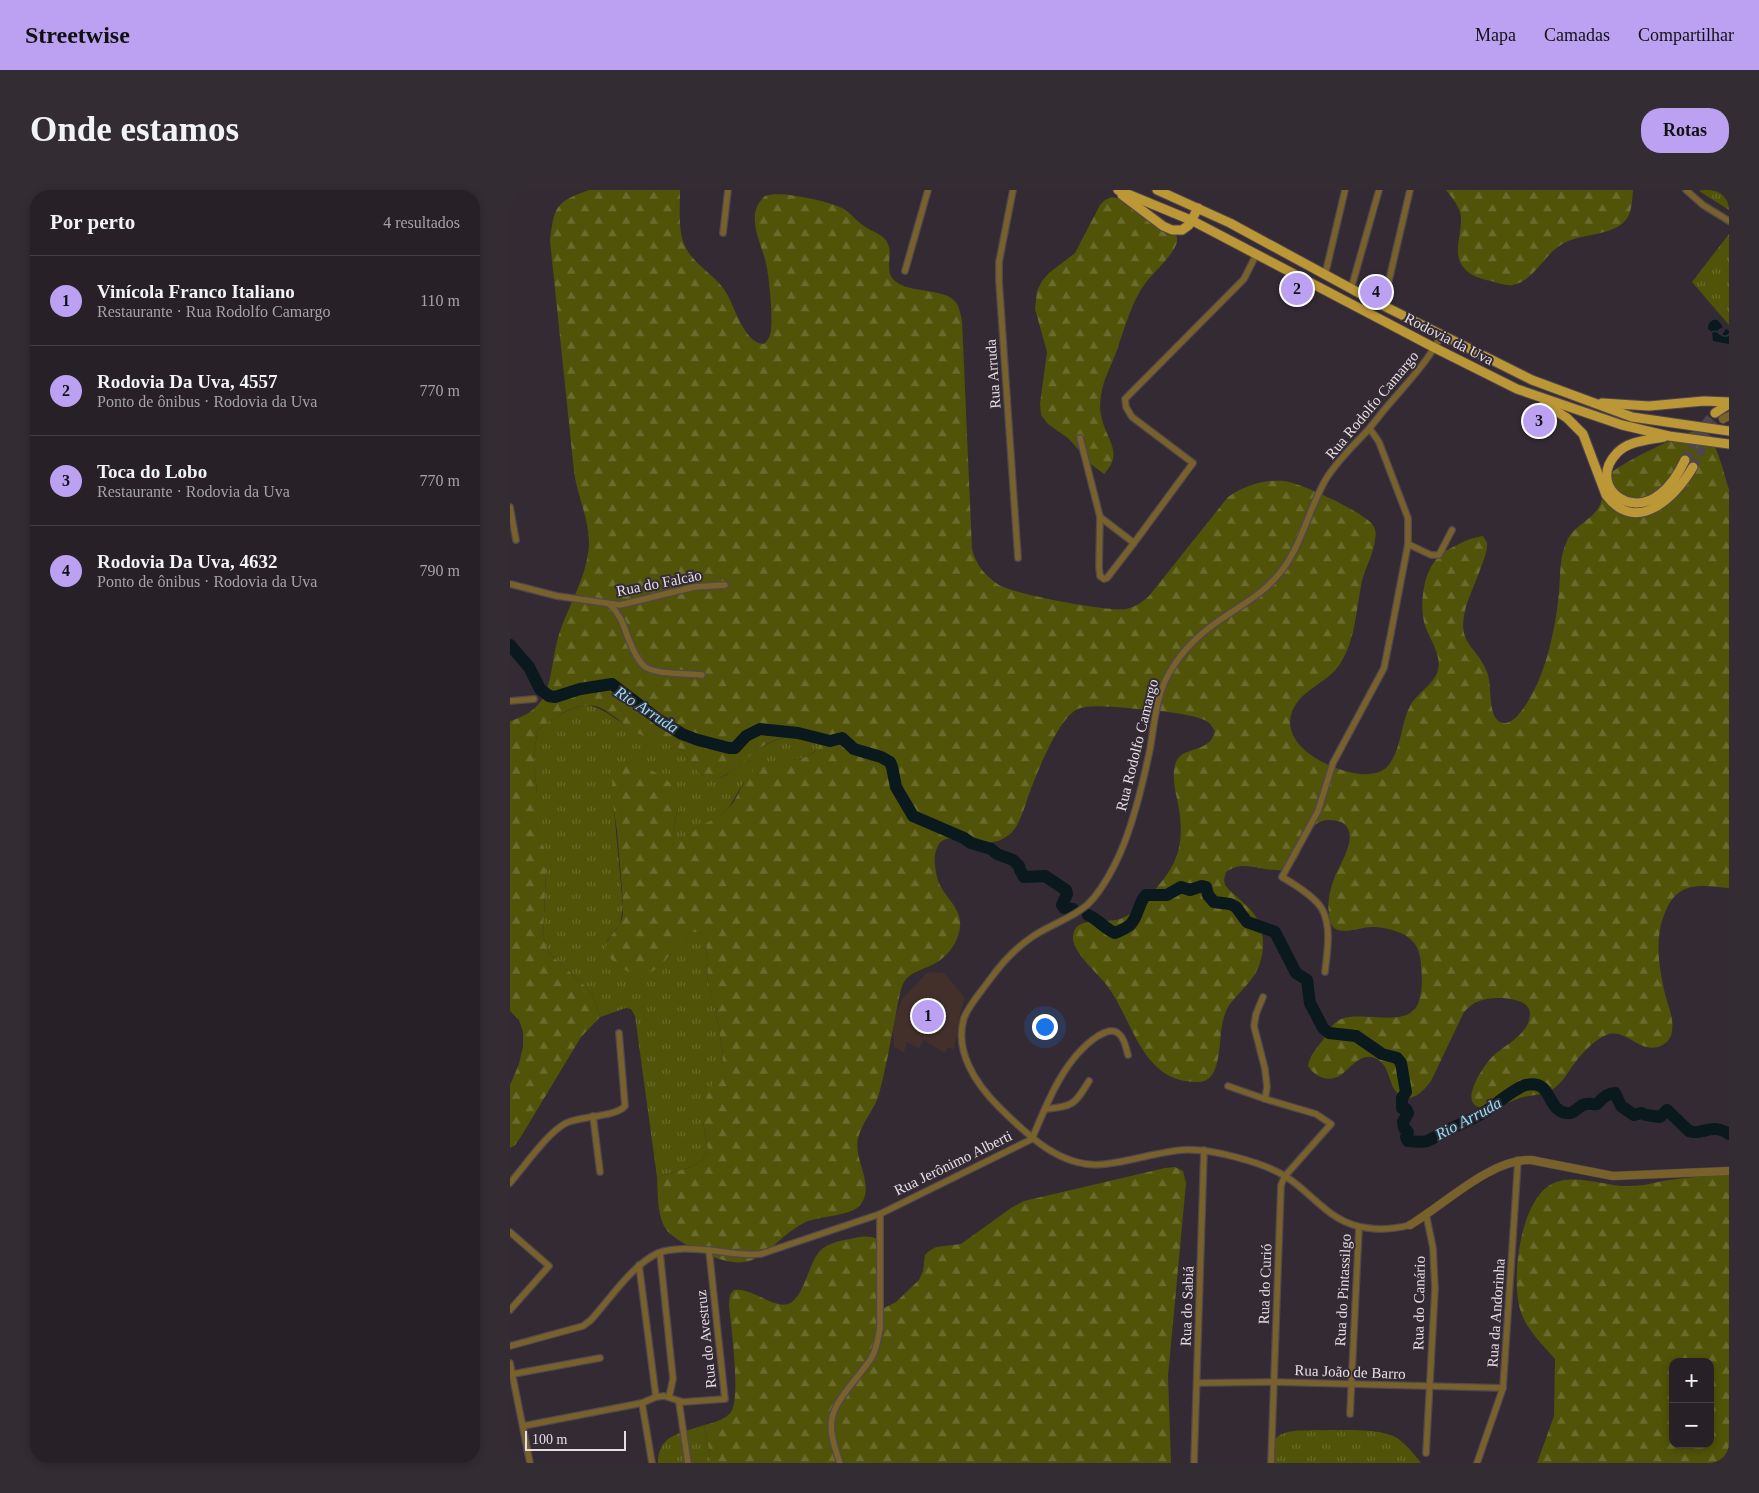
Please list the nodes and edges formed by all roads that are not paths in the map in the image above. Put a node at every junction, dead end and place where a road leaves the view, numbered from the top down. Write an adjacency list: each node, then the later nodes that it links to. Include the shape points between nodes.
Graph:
1 (728, 190): 13 (street)
2 (928, 190): 15 (street)
3 (1013, 190): 38 (street, Rua Arruda, via 999,281)
4 (1116, 190): 12 (main road, Rodovia da Uva); 12 (main road, via 1172,230 1182,230)
5 (1156, 190): 10 (main road, Rodovia da Uva)
6 (1345, 190): 16 (street)
7 (1380, 190): 17 (street)
8 (1410, 190): 18 (street)
9 (1686, 190): 11 (street)
10 (1198, 208): 12 (main road); 16 (main road, Rodovia da Uva)
11 (1729, 221)
12 (1193, 222): 14 (main road, Rodovia da Uva)
13 (723, 234)
14 (1256, 255): 20 (main road, Rodovia da Uva); 36 (street, via 1244,279 1125,399 1132,417 1193,463)
15 (905, 271)
16 (1325, 275): 17 (main road, Rodovia da Uva)
17 (1351, 289): 18 (main road, Rodovia da Uva)
18 (1383, 306): 19 (main road, Rodovia da Uva)
19 (1441, 336): 20 (street, Rua Rodolfo Camargo); 22 (main road, Rodovia da Uva, via 1532,380)
20 (1434, 348): 21 (main road, Rodovia da Uva); 25 (street, Rua Rodolfo Camargo)
21 (1532, 395): 27 (main road, Rodovia da Uva, via 1622,425); 31 (main road, via 1567,418 1583,434 1606,496 1623,510 1650,510 1662,504 1679,488)
22 (1594, 403): 23 (main road, via 1649,406 1704,401); 26 (main road, Rodovia da Uva, via 1632,417)
23 (1729, 403): 24 (main road)
24 (1715, 413)
25 (1370, 428): 37 (street, via 1379,442 1408,518); 54 (street, Rua Rodolfo Camargo, via 1325,481 1296,548 1280,573 1260,594 1216,622 1188,646 1170,670 1157,705 1149,753 1125,840 1115,864 1096,894 1074,915 1018,947 997,969 969,1008 961,1033 968,1064 978,1084)
26 (1729, 431)
27 (1669, 436): 29 (main road, Rodovia da Uva); 30 (main road, via 1637,442 1618,452 1608,468 1607,477 1613,492 1626,502 1649,501 1669,486)
28 (1080, 438): 33 (street)
29 (1729, 444)
30 (1685, 460)
31 (1693, 467)
32 (510, 507): 35 (street)
33 (1100, 517): 36 (street); 36 (street, via 1099,567 1100,576 1104,579)
34 (1452, 530): 37 (street, via 1436,556)
35 (516, 540)
36 (1134, 542)
37 (1408, 544): 45 (street, via 1384,668 1333,763 1318,811 1282,877 1322,909 1327,928)
38 (1018, 558)
39 (510, 584): 41 (street, Rua do Falcão)
40 (725, 585): 41 (street, Rua do Falcão, via 694,586 631,604)
41 (610, 605): 42 (street, via 622,620 636,656 644,666 650,670)
42 (702, 674)
43 (534, 698): 44 (street)
44 (510, 700)
45 (1325, 972)
46 (1263, 997): 51 (street, via 1254,1026 1265,1069)
47 (619, 1033): 53 (street, via 625,1106 616,1113)
48 (1128, 1055): 52 (street, via 1118,1032 1104,1032 1076,1056)
49 (1089, 1081): 52 (street, via 1074,1103)
50 (1228, 1086): 51 (street)
51 (1266, 1099): 59 (street, via 1316,1114 1331,1124)
52 (1045, 1109): 54 (street)
53 (594, 1116): 58 (street); 60 (street, via 566,1123 557,1130)
54 (1032, 1139): 55 (street, Rua Jerônimo Alberti, via 1069,1159 1094,1165 1173,1151); 61 (street, Rua Jerônimo Alberti)
55 (1204, 1150): 59 (street, Rua Jerônimo Alberti, via 1267,1166); 75 (street, Rua do Sabiá)
56 (1518, 1160): 57 (street, Rua Jerônimo Alberti, via 1613,1176); 62 (street, Rua Jerônimo Alberti, via 1481,1176); 78 (street, Rua da Andorinha)
57 (1729, 1171)
58 (600, 1172)
59 (1284, 1176): 64 (street, Rua Jerônimo Alberti, via 1329,1213 1344,1223); 74 (street, Rua do Curió, via 1281,1185)
60 (510, 1183)
61 (880, 1214): 66 (street, Rua Jerônimo Alberti, via 761,1254 746,1256); 89 (street, via 880,1328 872,1358 837,1403 832,1416 832,1442)
62 (1426, 1214): 63 (street, Rua Jerônimo Alberti); 77 (street, Rua do Canário, via 1433,1248 1435,1289)
63 (1410, 1225): 64 (street, Rua Jerônimo Alberti, via 1383,1230)
64 (1359, 1227): 76 (street, Rua do Pintassilgo)
65 (510, 1232): 69 (street, via 549,1266)
66 (709, 1250): 67 (street, Rua Jerônimo Alberti, via 679,1249); 81 (street, Rua do Avestruz, via 725,1399)
67 (660, 1253): 68 (street, Rua Jerônimo Alberti); 80 (street, via 673,1379)
68 (638, 1265): 70 (street, Rua Jerônimo Alberti, via 583,1326); 79 (street)
69 (510, 1310)
70 (510, 1346)
71 (600, 1358): 73 (street)
72 (510, 1363): 73 (street)
73 (513, 1374): 84 (street)
74 (1274, 1382): 75 (street, Rua João de Barro); 76 (street, Rua João de Barro); 91 (street, Rua do Curió)
75 (1197, 1383): 90 (street, Rua do Sabiá)
76 (1351, 1384): 77 (street, Rua João de Barro); 83 (street, Rua do Pintassilgo)
77 (1428, 1386): 78 (street, Rua João de Barro); 85 (street, Rua do Canário)
78 (1503, 1388): 92 (street, Rua da Andorinha)
79 (656, 1397): 80 (street, Rua do Avestruz); 82 (street, Rua do Avestruz)
80 (669, 1397): 81 (street, Rua do Avestruz)
81 (680, 1402): 88 (street)
82 (642, 1403): 84 (street, Rua do Avestruz); 87 (street)
83 (1350, 1414)
84 (523, 1426): 86 (street)
85 (1426, 1453)
86 (530, 1463)
87 (652, 1463)
88 (688, 1463)
89 (840, 1463)
90 (1194, 1463)
91 (1271, 1463)
92 (1478, 1463)

